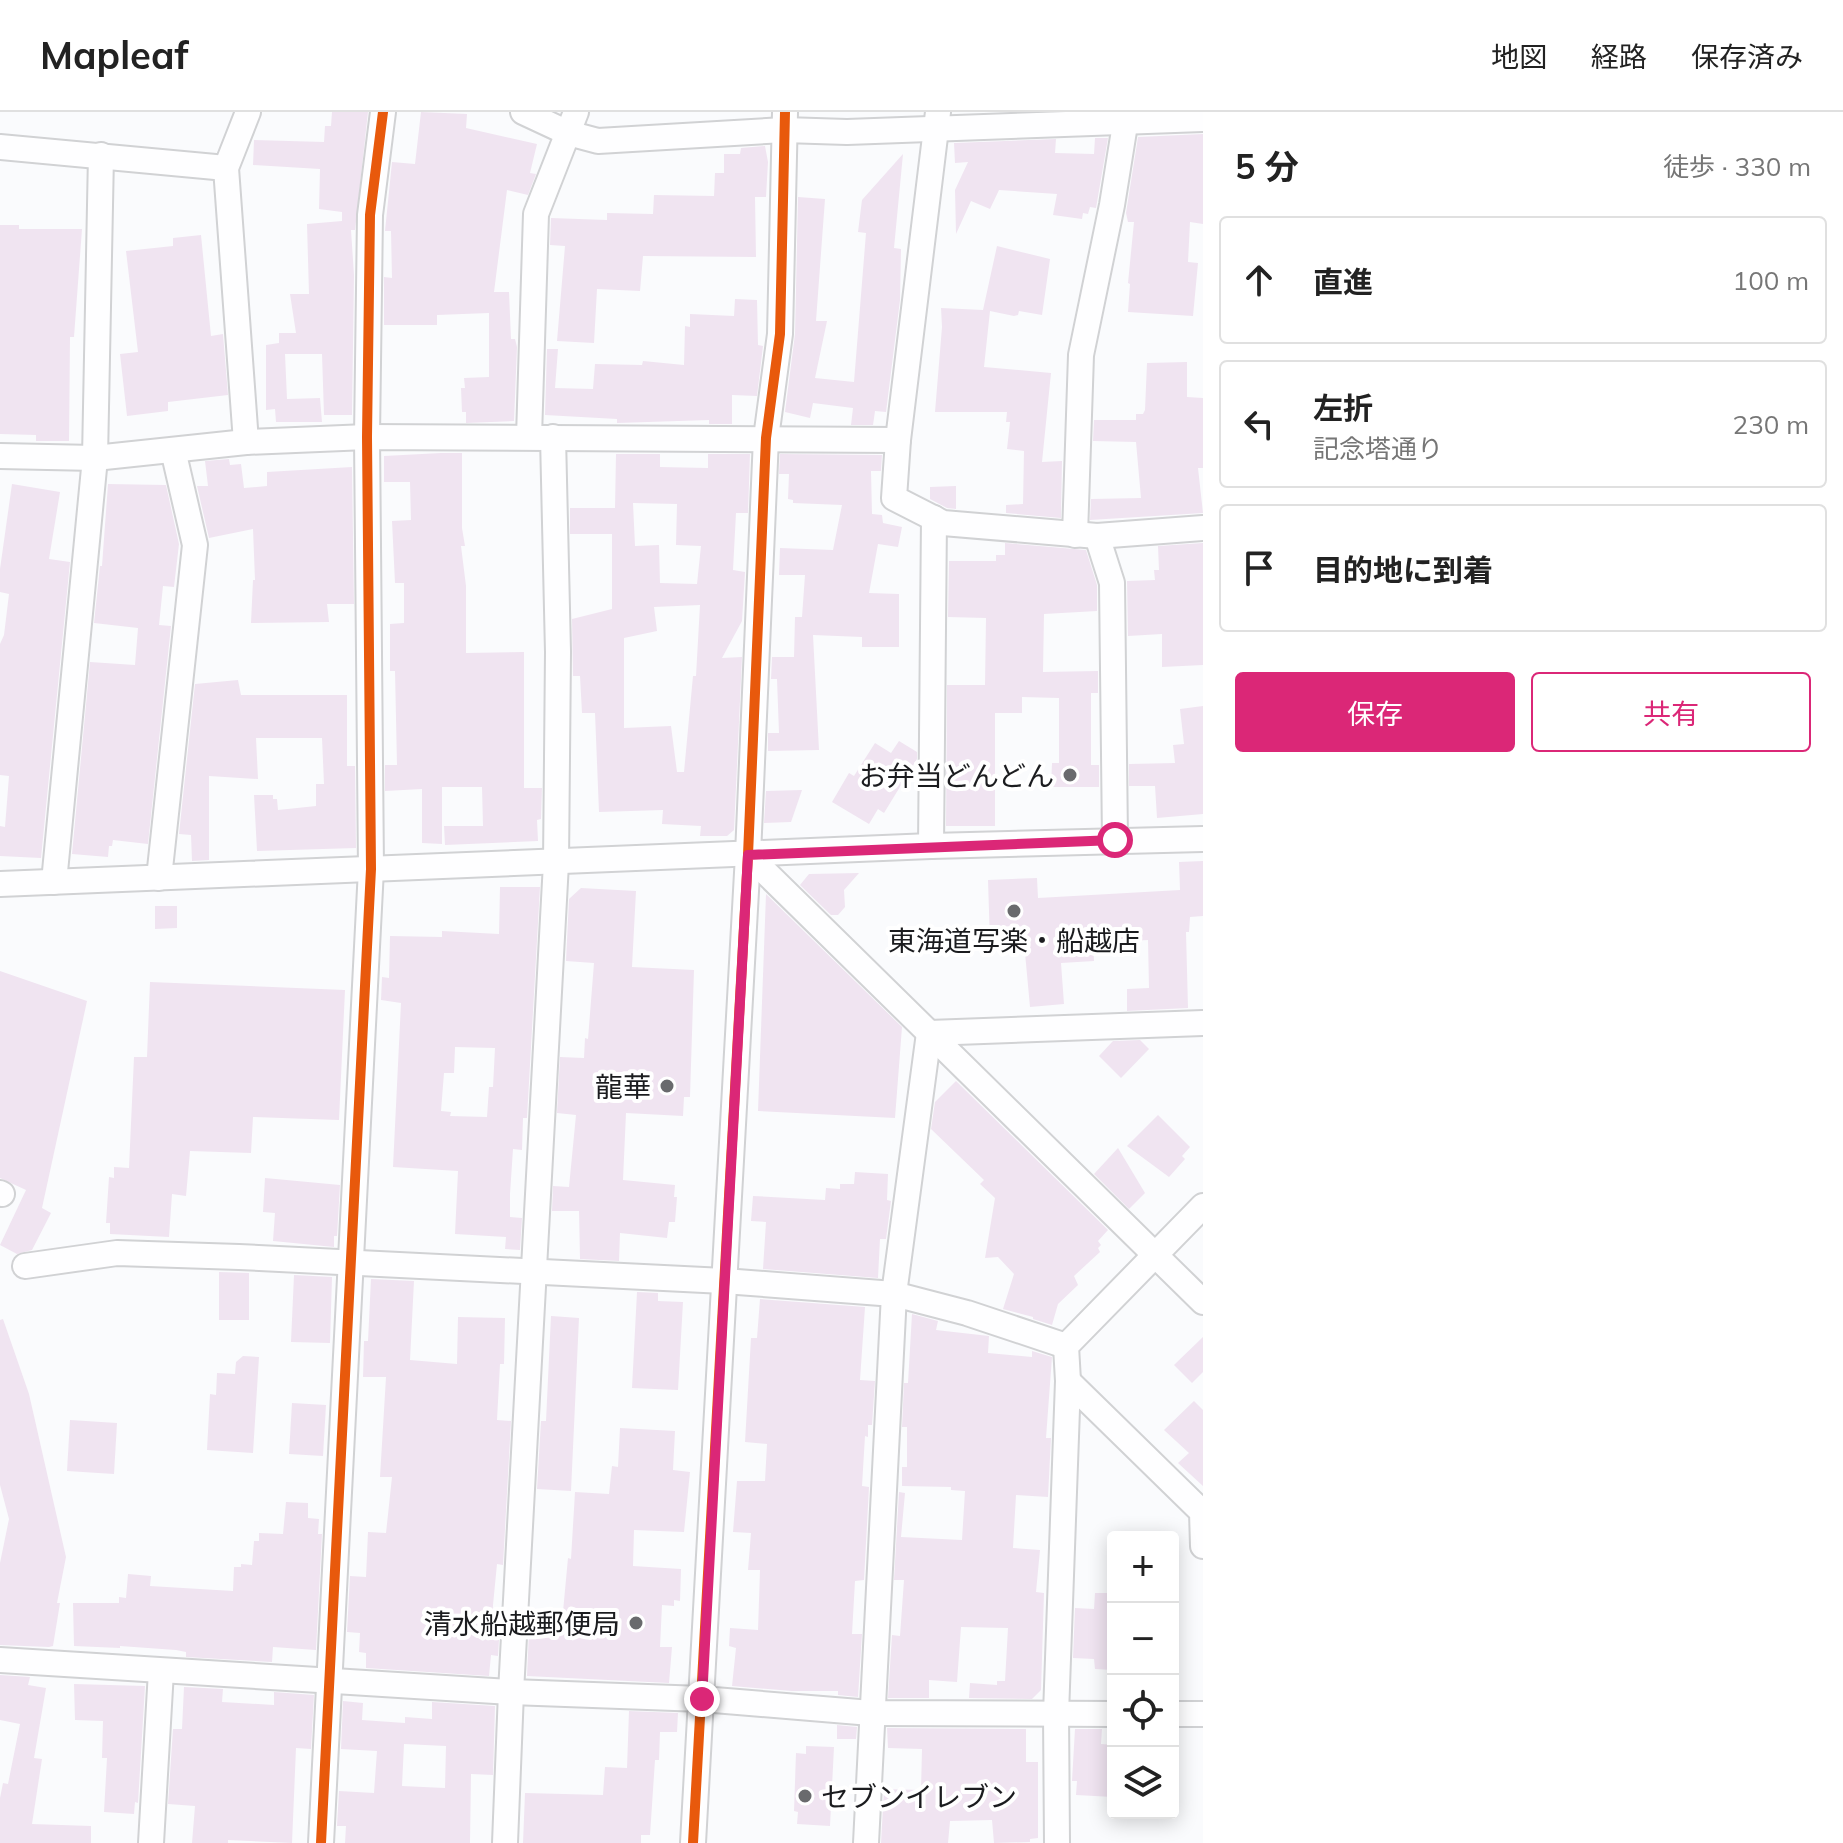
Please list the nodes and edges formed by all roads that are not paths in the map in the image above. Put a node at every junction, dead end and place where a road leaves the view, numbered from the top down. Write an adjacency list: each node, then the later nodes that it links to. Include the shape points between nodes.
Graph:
1 (248, 112): 11 (street)
2 (383, 112): 12 (street, via 370,215)
3 (523, 112): 8 (street)
4 (1126, 117): 5 (street); 6 (street); 23 (street, via 1081,355)
5 (1203, 119)
6 (937, 120): 7 (street, via 847,132); 16 (street)
7 (784, 121): 8 (street, via 598,141); 15 (street, via 780,334)
8 (572, 123): 13 (street, via 536,214)
9 (0, 147): 10 (street)
10 (101, 155): 11 (street); 20 (street)
11 (226, 168): 17 (street)
12 (367, 437): 13 (street); 17 (street); 29 (street)
13 (529, 437): 14 (street)
14 (553, 437): 15 (street); 28 (street)
15 (766, 438): 16 (street); 27 (street)
16 (898, 440): 21 (street, via 894,498)
17 (246, 442): 18 (street)
18 (173, 450): 20 (street); 30 (street, via 195,545)
19 (0, 456): 20 (street)
20 (95, 458): 31 (street)
21 (934, 518): 23 (street); 26 (street)
22 (1203, 528): 23 (street)
23 (1086, 536): 25 (street, via 1112,583)
24 (1203, 839): 25 (street)
25 (1115, 840): 26 (street)
26 (931, 846): 27 (street)
27 (748, 855): 28 (street); 34 (street); 40 (street)
28 (556, 863): 29 (street); 39 (street)
29 (371, 869): 30 (street); 37 (street)
30 (159, 878): 31 (street)
31 (54, 882): 32 (street)
32 (0, 884)
33 (1203, 1023): 34 (street)
34 (929, 1033): 36 (street); 41 (street)
35 (1203, 1206): 36 (street)
36 (1154, 1254): 42 (street); 43 (street)
37 (352, 1261): 38 (street, via 117,1253); 39 (street); 49 (street)
38 (25, 1266)
39 (533, 1272): 40 (street); 50 (street)
40 (724, 1281): 41 (street); 51 (street)
41 (894, 1294): 43 (street); 52 (street)
42 (1203, 1302)
43 (1066, 1346): 44 (street)
44 (1068, 1381): 45 (street); 53 (street)
45 (1203, 1511): 46 (street)
46 (1203, 1546)
47 (0, 1660): 48 (street)
48 (161, 1671): 49 (street); 57 (street)
49 (330, 1681): 50 (street); 58 (street)
50 (511, 1692): 51 (street); 59 (street)
51 (702, 1699): 52 (street); 60 (street)
52 (871, 1713): 53 (street); 61 (street)
53 (1056, 1714): 54 (street); 62 (street)
54 (1107, 1714)
55 (1179, 1714): 56 (street)
56 (1203, 1714)
57 (151, 1843)
58 (321, 1843)
59 (505, 1843)
60 (693, 1843)
61 (866, 1843)
62 (1057, 1843)

